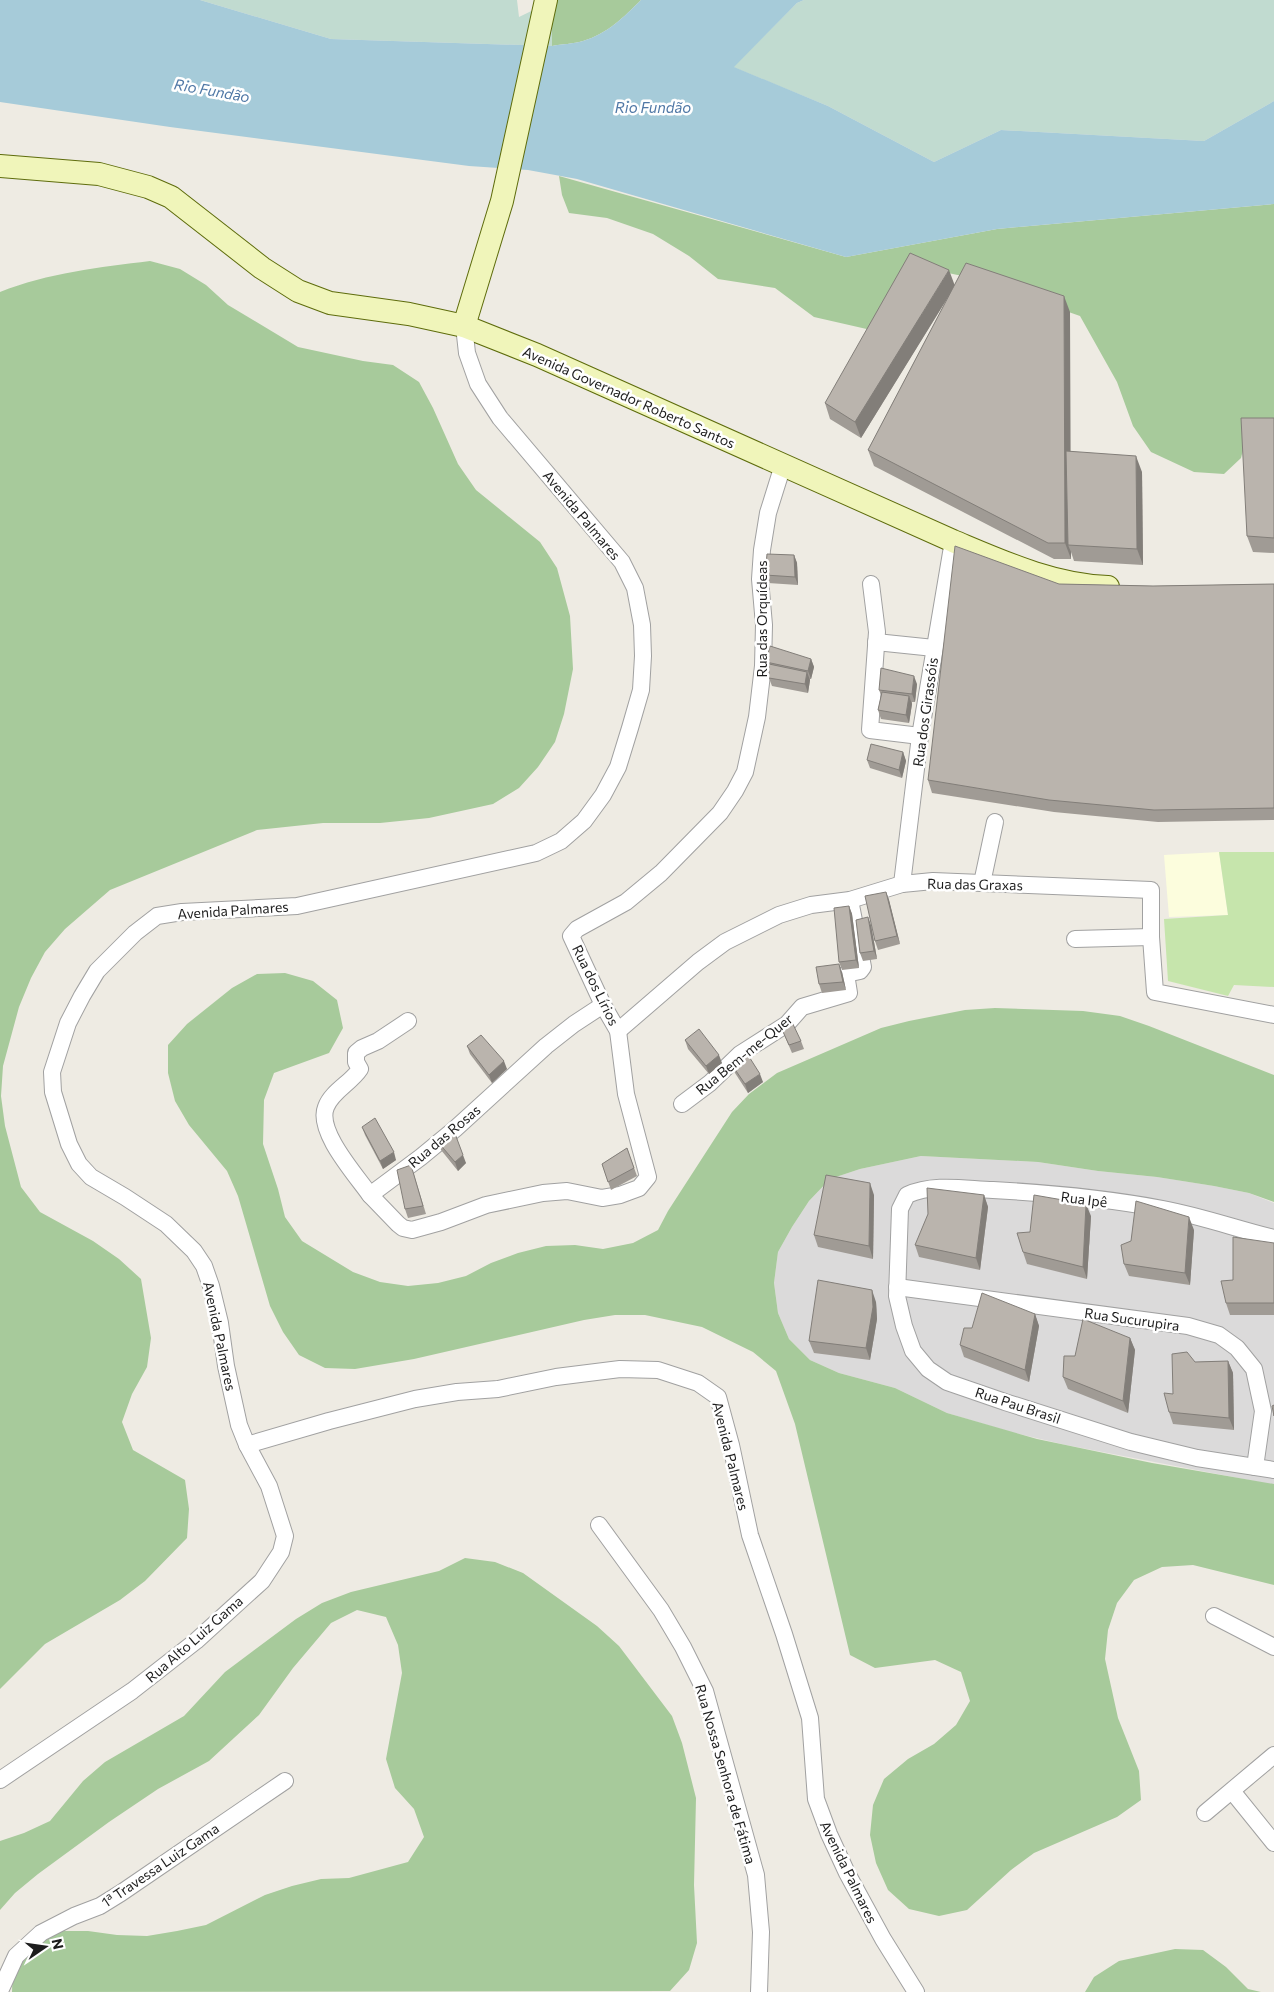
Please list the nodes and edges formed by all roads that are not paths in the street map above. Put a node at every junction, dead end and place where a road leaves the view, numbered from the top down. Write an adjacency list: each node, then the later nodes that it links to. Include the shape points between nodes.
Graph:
1 (546, 0): 3 (main road, via 502,201)
2 (0, 166): 3 (main road, Avenida Governador Roberto Santos, via 99,174 148,187 171,197 262,268 298,291 330,303 409,314)
3 (464, 326): 4 (main road, Avenida Governador Roberto Santos, via 537,355); 27 (street, Avenida Palmares, via 467,353 478,384 500,418 622,562 635,588 642,625 641,690 618,767 603,795 584,821 561,841 536,853 297,906 157,916 97,970 68,1023 52,1072 53,1092 69,1144 79,1164 91,1177 166,1224 204,1266 220,1323 239,1425)
4 (782, 465): 5 (main road, Avenida Governador Roberto Santos); 15 (street, Rua das Orquídeas, via 768,513 762,550 763,666 745,772 720,812 661,873 626,902 577,929)
5 (952, 541): 7 (main road, Avenida Governador Roberto Santos, via 1053,580); 9 (street, Rua dos Girassóis)
6 (871, 584): 8 (street)
7 (1130, 588)
8 (876, 642): 9 (street); 10 (street, via 870,730)
9 (934, 648): 10 (street, Rua dos Girassóis)
10 (920, 736): 13 (street, Rua dos Girassóis)
11 (995, 822): 12 (street)
12 (982, 882): 13 (street, Rua das Graxas); 16 (street, Rua das Graxas, via 1151,890)
13 (902, 884): 14 (street, Rua das Graxas)
14 (850, 900): 21 (street, Rua das Graxas, via 811,905 779,915 725,942); 22 (street, Rua Bem-me-Quer, via 862,967 860,971 846,974 849,992 802,1007 787,1024 740,1054)
15 (571, 936): 18 (street, Rua dos Lírios)
16 (1151, 937): 17 (street); 19 (street, Rua das Graxas, via 1155,992)
17 (1076, 939)
18 (604, 1005): 21 (street, Rua dos Lírios); 23 (street, Rua das Rosas, via 546,1046 455,1129)
19 (1274, 1015)
20 (408, 1021): 23 (street, via 356,1053 360,1069 326,1106 327,1132)
21 (618, 1031): 23 (street, Rua dos Lírios, via 626,1094 648,1177 639,1188 602,1198 567,1191 543,1194 486,1205 412,1230 398,1224)
22 (682, 1104)
23 (370, 1194)
24 (900, 1210): 25 (street, Rua Ipê, via 907,1195 921,1189 1028,1192 1164,1209); 26 (street, Rua Pau Brasil)
25 (1274, 1238)
26 (897, 1287): 28 (street, Rua Pau Brasil, via 904,1326 913,1351 928,1369 947,1382 1132,1442 1197,1458); 28 (street, Rua Sucurupira, via 1188,1326 1219,1335 1237,1348 1254,1369 1263,1411)
27 (247, 1445): 34 (street, Rua Alto Luiz Gama, via 269,1486 285,1536 281,1552 262,1581 163,1667); 41 (street, Avenida Palmares, via 415,1399 620,1369 658,1370 698,1383 718,1397 750,1535 810,1718 816,1799 847,1873)
28 (1255, 1467): 29 (street, Rua Pau Brasil)
29 (1274, 1470)
30 (599, 1525): 40 (street, Rua Nossa Senhora de Fátima, via 661,1610 705,1691 756,1875 762,1932)
31 (1214, 1616): 32 (street)
32 (1274, 1647)
33 (1274, 1755): 36 (street)
34 (0, 1780)
35 (285, 1781): 39 (street, 1ª Travessa Luiz Gama, via 122,1893 41,1933 16,1956)
36 (1232, 1791): 37 (street); 38 (street)
37 (1205, 1814)
38 (1274, 1843)
39 (0, 1991)
40 (759, 1992)
41 (916, 1992)

